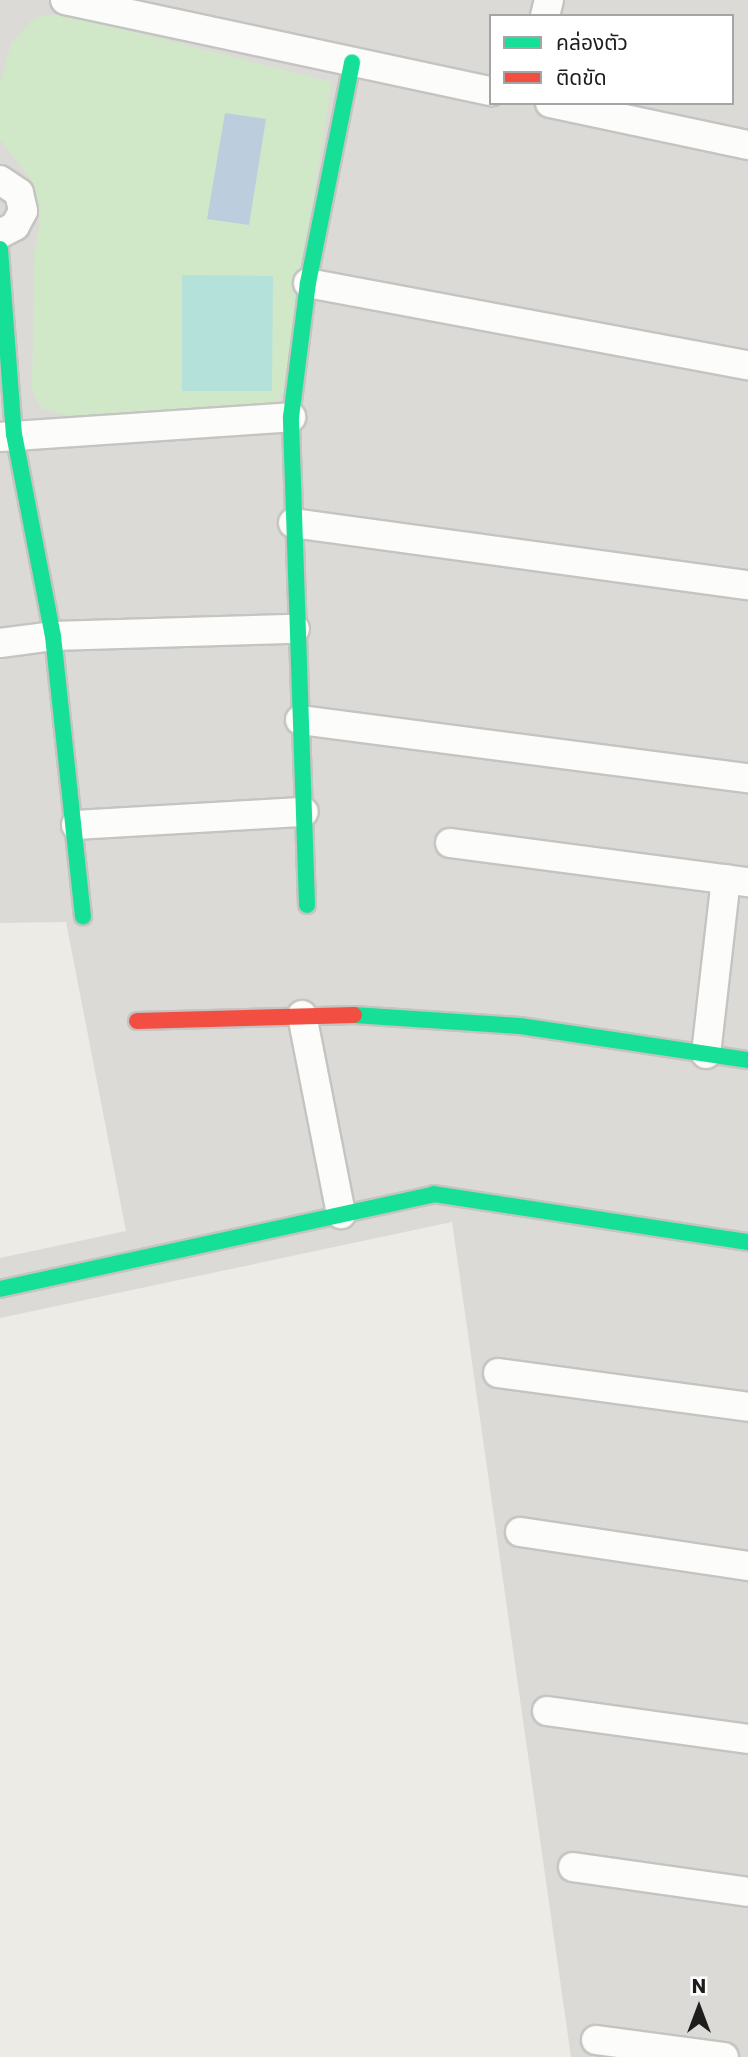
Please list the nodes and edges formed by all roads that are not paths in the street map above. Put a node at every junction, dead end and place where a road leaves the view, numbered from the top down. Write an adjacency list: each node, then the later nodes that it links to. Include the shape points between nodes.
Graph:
1 (65, 0): 2 (street)
2 (352, 62): 3 (street); 9 (street)
3 (489, 91)
4 (559, 105): 5 (street)
5 (748, 145)
6 (0, 180): 7 (street, via 19,193 23,211 15,226)
7 (0, 234)
8 (0, 249): 12 (street)
9 (308, 283): 10 (street); 11 (street)
10 (748, 365)
11 (291, 417): 12 (street); 13 (street)
12 (7, 436): 16 (street)
13 (293, 523): 14 (street); 15 (street)
14 (748, 585)
15 (295, 629): 16 (street); 18 (street)
16 (53, 636): 17 (street); 21 (street)
17 (0, 643)
18 (300, 720): 19 (street); 20 (street)
19 (748, 778)
20 (304, 813): 21 (street); 24 (street)
21 (76, 825): 25 (street)
22 (450, 843): 23 (street)
23 (737, 881): 28 (street)
24 (307, 905)
25 (83, 916)
26 (302, 1015): 27 (street); 28 (street, via 520,1026); 30 (street)
27 (137, 1021)
28 (706, 1054): 29 (street)
29 (748, 1060)
30 (341, 1214): 31 (street, via 434,1194); 32 (street)
31 (748, 1242)
32 (0, 1289)
33 (498, 1373): 34 (street)
34 (748, 1407)
35 (520, 1532): 36 (street)
36 (748, 1566)
37 (547, 1711): 38 (street)
38 (748, 1739)
39 (573, 1867): 40 (street)
40 (748, 1892)
41 (596, 2040): 42 (street)
42 (724, 2057)

